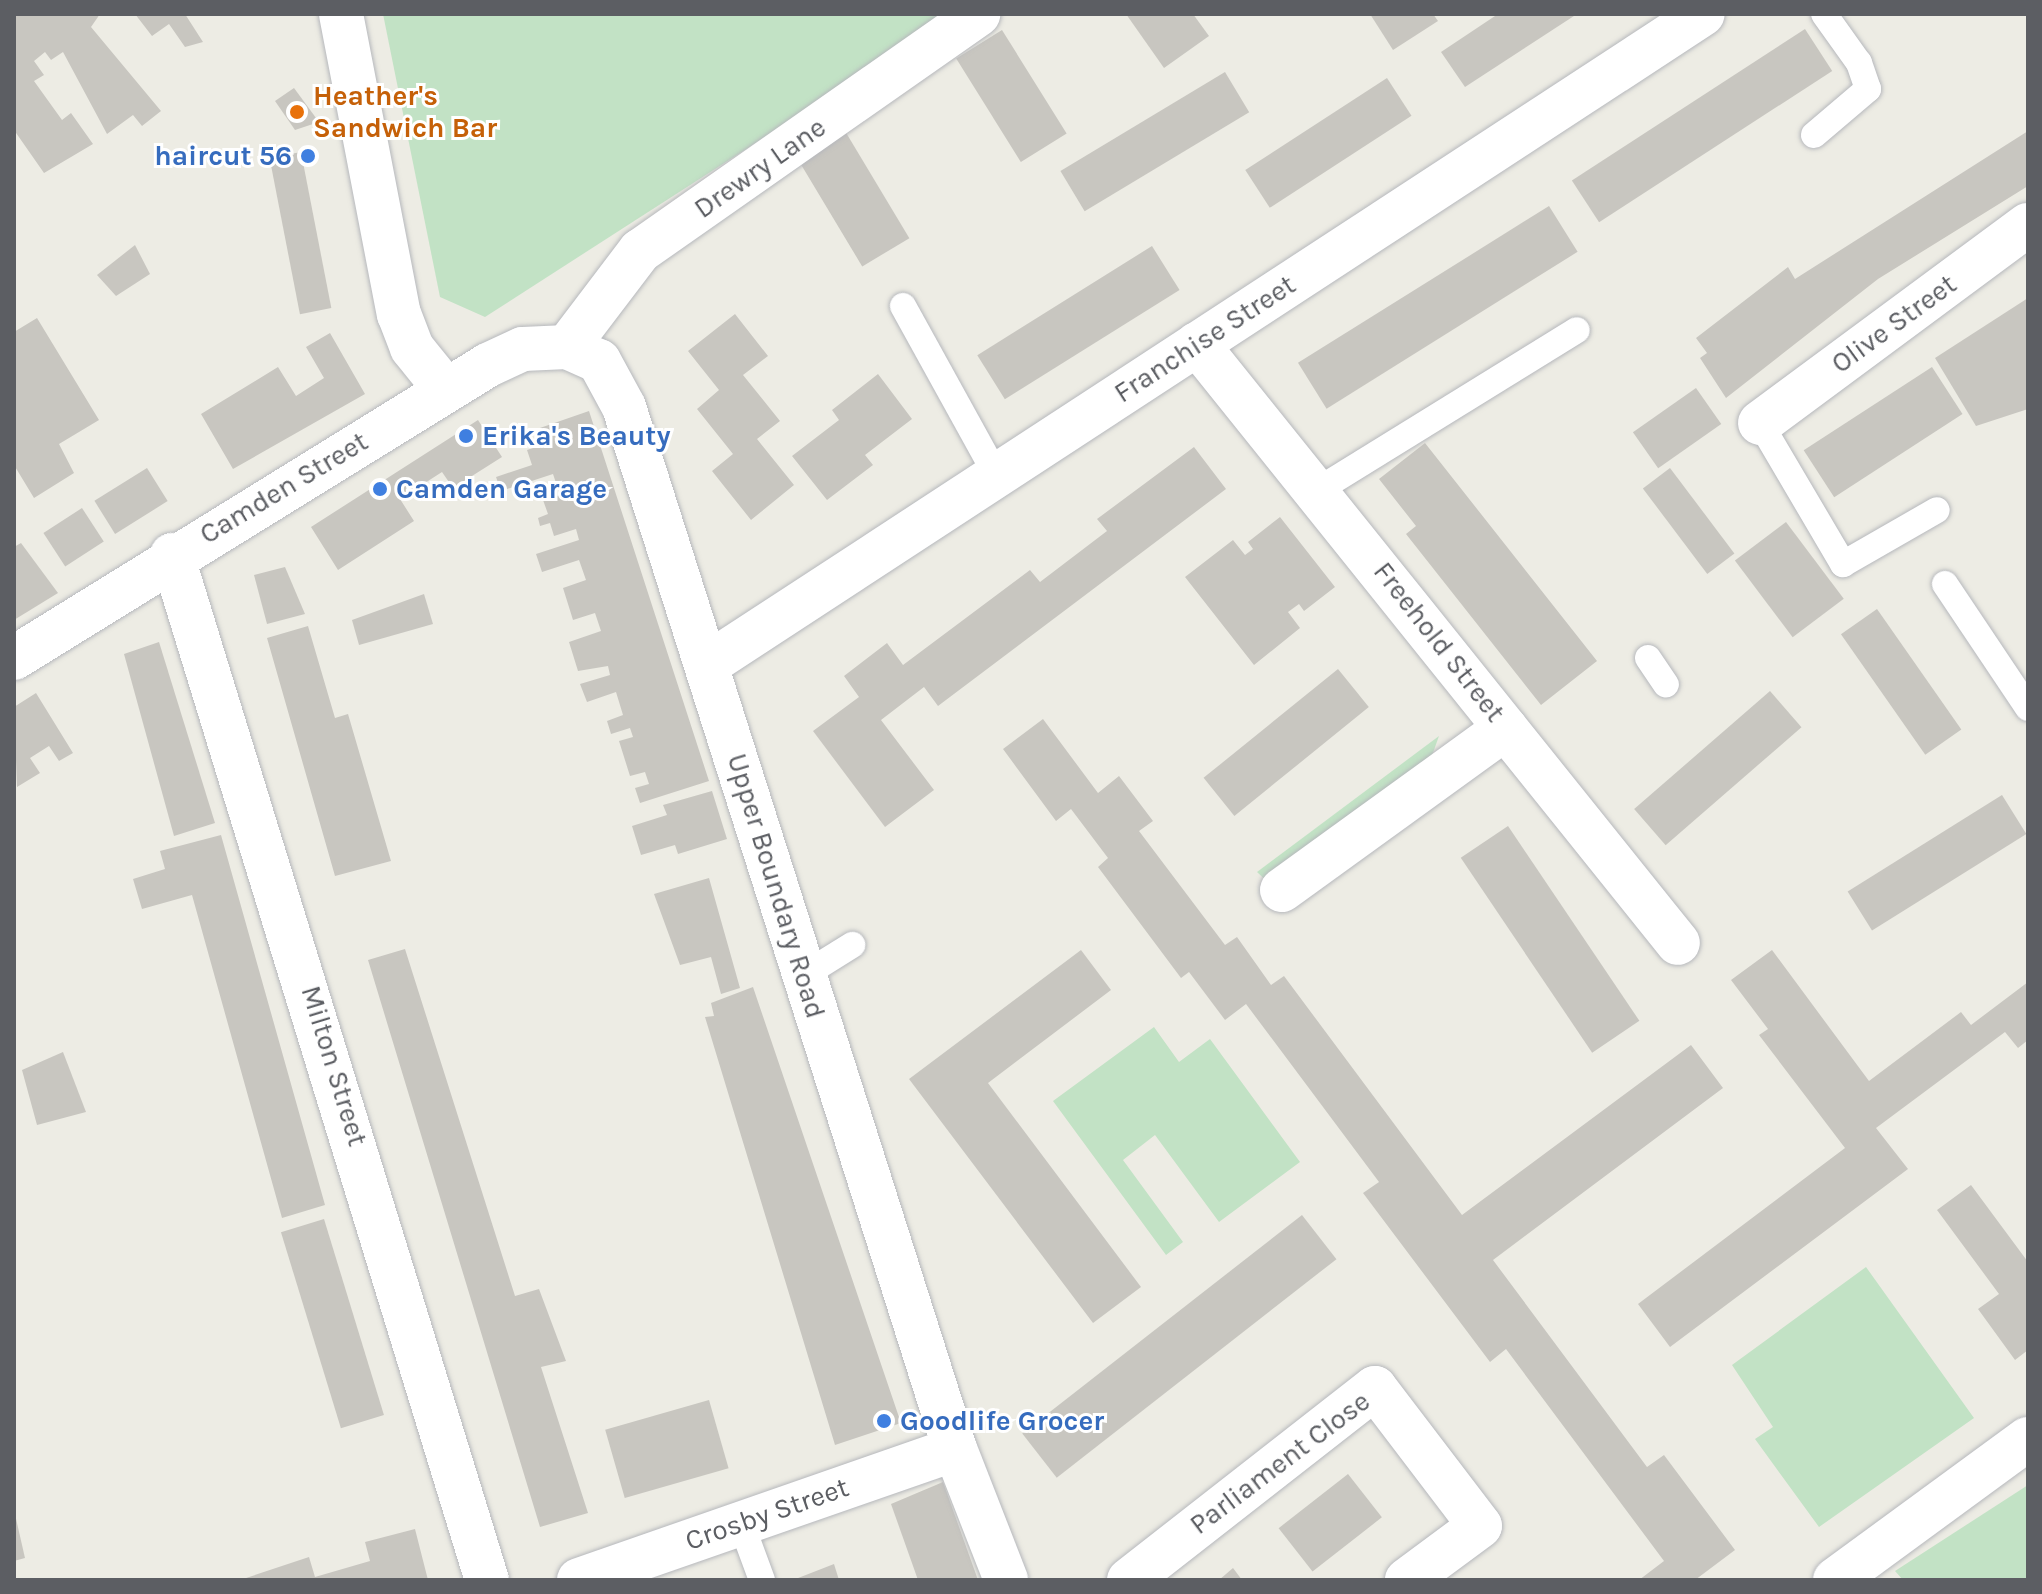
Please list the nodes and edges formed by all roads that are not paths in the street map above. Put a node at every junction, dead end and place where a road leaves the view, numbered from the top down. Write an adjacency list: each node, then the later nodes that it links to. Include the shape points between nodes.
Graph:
1 (341, 14): 11 (street, via 399,314 412,348)
2 (978, 14): 10 (street, Drewry Lane, via 640,251)
3 (1703, 14): 9 (street, Franchise Street)
4 (1824, 14): 5 (lane, via 1859,63 1868,89)
5 (1814, 135)
6 (2028, 225): 12 (street, Olive Street)
7 (903, 306): 13 (lane)
8 (1577, 330): 14 (lane)
9 (1197, 344): 13 (street, Franchise Street); 14 (street, Freehold Street)
10 (567, 347): 11 (street, Camden Street, via 523,349); 20 (street, Upper Boundary Road, via 599,361 624,407)
11 (446, 390): 16 (street, Camden Street)
12 (1760, 423): 15 (lane, via 1843,564)
13 (997, 476): 20 (street, Franchise Street)
14 (1318, 490): 23 (street, Freehold Street)
15 (1937, 510)
16 (172, 555): 18 (street, Camden Street); 31 (street, Milton Street)
17 (1945, 584): 22 (lane)
18 (14, 658)
19 (1648, 658): 21 (lane)
20 (708, 664): 27 (street, Upper Boundary Road)
21 (1666, 685)
22 (2028, 708)
23 (1506, 728): 24 (street); 25 (street, Freehold Street)
24 (1282, 890)
25 (1678, 943)
26 (852, 945): 27 (lane)
27 (804, 975): 29 (street, Upper Boundary Road)
28 (2025, 1447): 37 (street)
29 (955, 1449): 30 (street, Crosby Street); 34 (street, Upper Boundary Road)
30 (741, 1523): 32 (street, Crosby Street); 33 (lane)
31 (487, 1580)
32 (579, 1580)
33 (762, 1580)
34 (1006, 1580)
35 (1129, 1580): 36 (street, Parliament Close, via 1375,1388 1480,1526)
36 (1407, 1580)
37 (1835, 1580)

